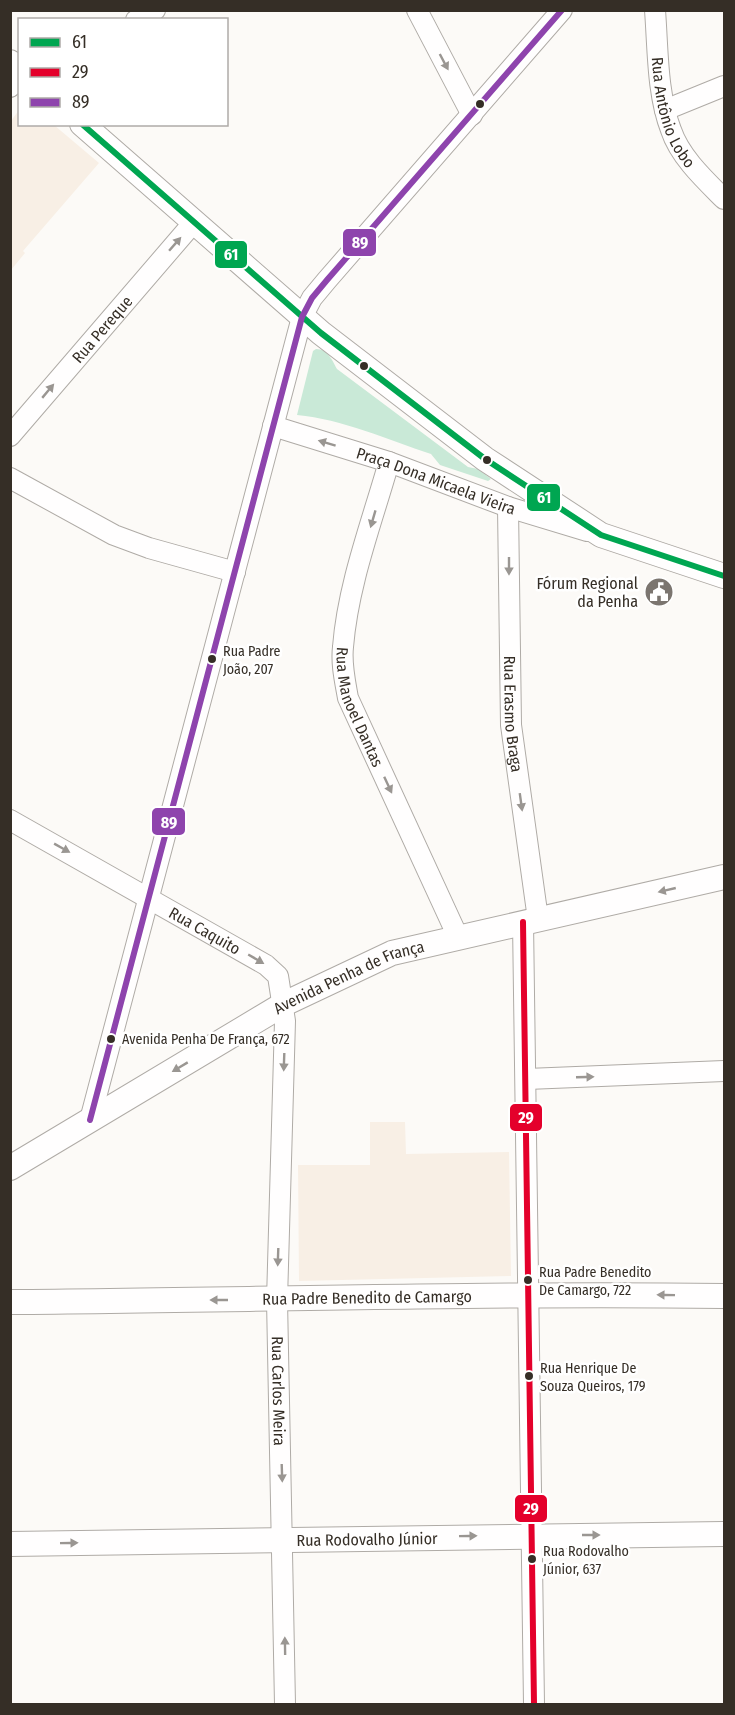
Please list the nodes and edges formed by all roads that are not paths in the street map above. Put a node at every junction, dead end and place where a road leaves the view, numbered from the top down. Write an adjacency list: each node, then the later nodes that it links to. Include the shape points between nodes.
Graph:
1 (155, 10): 5 (street)
2 (417, 10): 8 (street, one-way to 8)
3 (562, 10): 8 (street)
4 (655, 10): 7 (street, Rua Antônio Lobo)
5 (140, 18)
6 (724, 86): 7 (street)
7 (665, 110): 10 (street, Rua Antônio Lobo, via 671,132 685,156)
8 (472, 115): 12 (street, via 327,280)
9 (84, 126): 11 (main road)
10 (724, 199)
11 (194, 222): 12 (main road); 14 (street, Rua Pereque, one-way to 11)
12 (302, 317): 13 (street); 18 (main road, via 485,459)
13 (273, 426): 15 (street, Praça Dona Micaela Vieira, one-way to 13); 19 (street)
14 (10, 436)
15 (389, 462): 17 (street, Praça Dona Micaela Vieira); 25 (street, Rua Manoel Dantas, one-way to 25, via 347,613 342,649 344,674 348,698)
16 (10, 478): 19 (street, via 114,535)
17 (508, 507): 18 (street, Praça Dona Micaela Vieira); 24 (street, Rua Erasmo Braga, one-way to 24, via 511,724)
18 (601, 536): 20 (main road)
19 (235, 572): 23 (street)
20 (724, 576)
21 (10, 820): 23 (street, Rua Caquito, one-way to 23)
22 (724, 877): 24 (main road, Avenida Penha de França, one-way to 24)
23 (151, 897): 26 (street, Rua Caquito, one-way to 26, via 266,965 278,976); 29 (street)
24 (530, 921): 25 (main road, Avenida Penha de França); 28 (street, Rua Erasmo Braga)
25 (458, 937): 26 (main road, Avenida Penha de França, via 392,953)
26 (284, 1004): 29 (main road, Avenida Penha de França, one-way to 29); 33 (street, Rua Carlos Meira, one-way to 33)
27 (724, 1071): 28 (street, one-way to 27)
28 (527, 1079): 31 (street, Rua Erasmo Braga)
29 (90, 1120): 30 (main road, Avenida Penha de França)
30 (10, 1168)
31 (530, 1294): 32 (main road, Rua Padre Benedito de Camargo, one-way to 31); 33 (main road, Rua Padre Benedito de Camargo); 36 (street, Rua Erasmo Braga)
32 (724, 1296)
33 (277, 1300): 34 (main road, Rua Padre Benedito de Camargo, one-way to 34); 37 (street, Rua Carlos Meira, one-way to 37)
34 (10, 1302)
35 (724, 1534): 36 (main road, Rua Rodovalho Júnior, one-way to 35)
36 (533, 1535): 37 (main road, Rua Rodovalho Júnior, one-way to 36); 40 (street, Rua Erasmo Braga)
37 (283, 1539): 38 (main road, Rua Rodovalho Júnior, one-way to 37); 39 (street, Rua Carlos Meira, one-way to 37)
38 (10, 1544)
39 (285, 1704)
40 (534, 1704)

